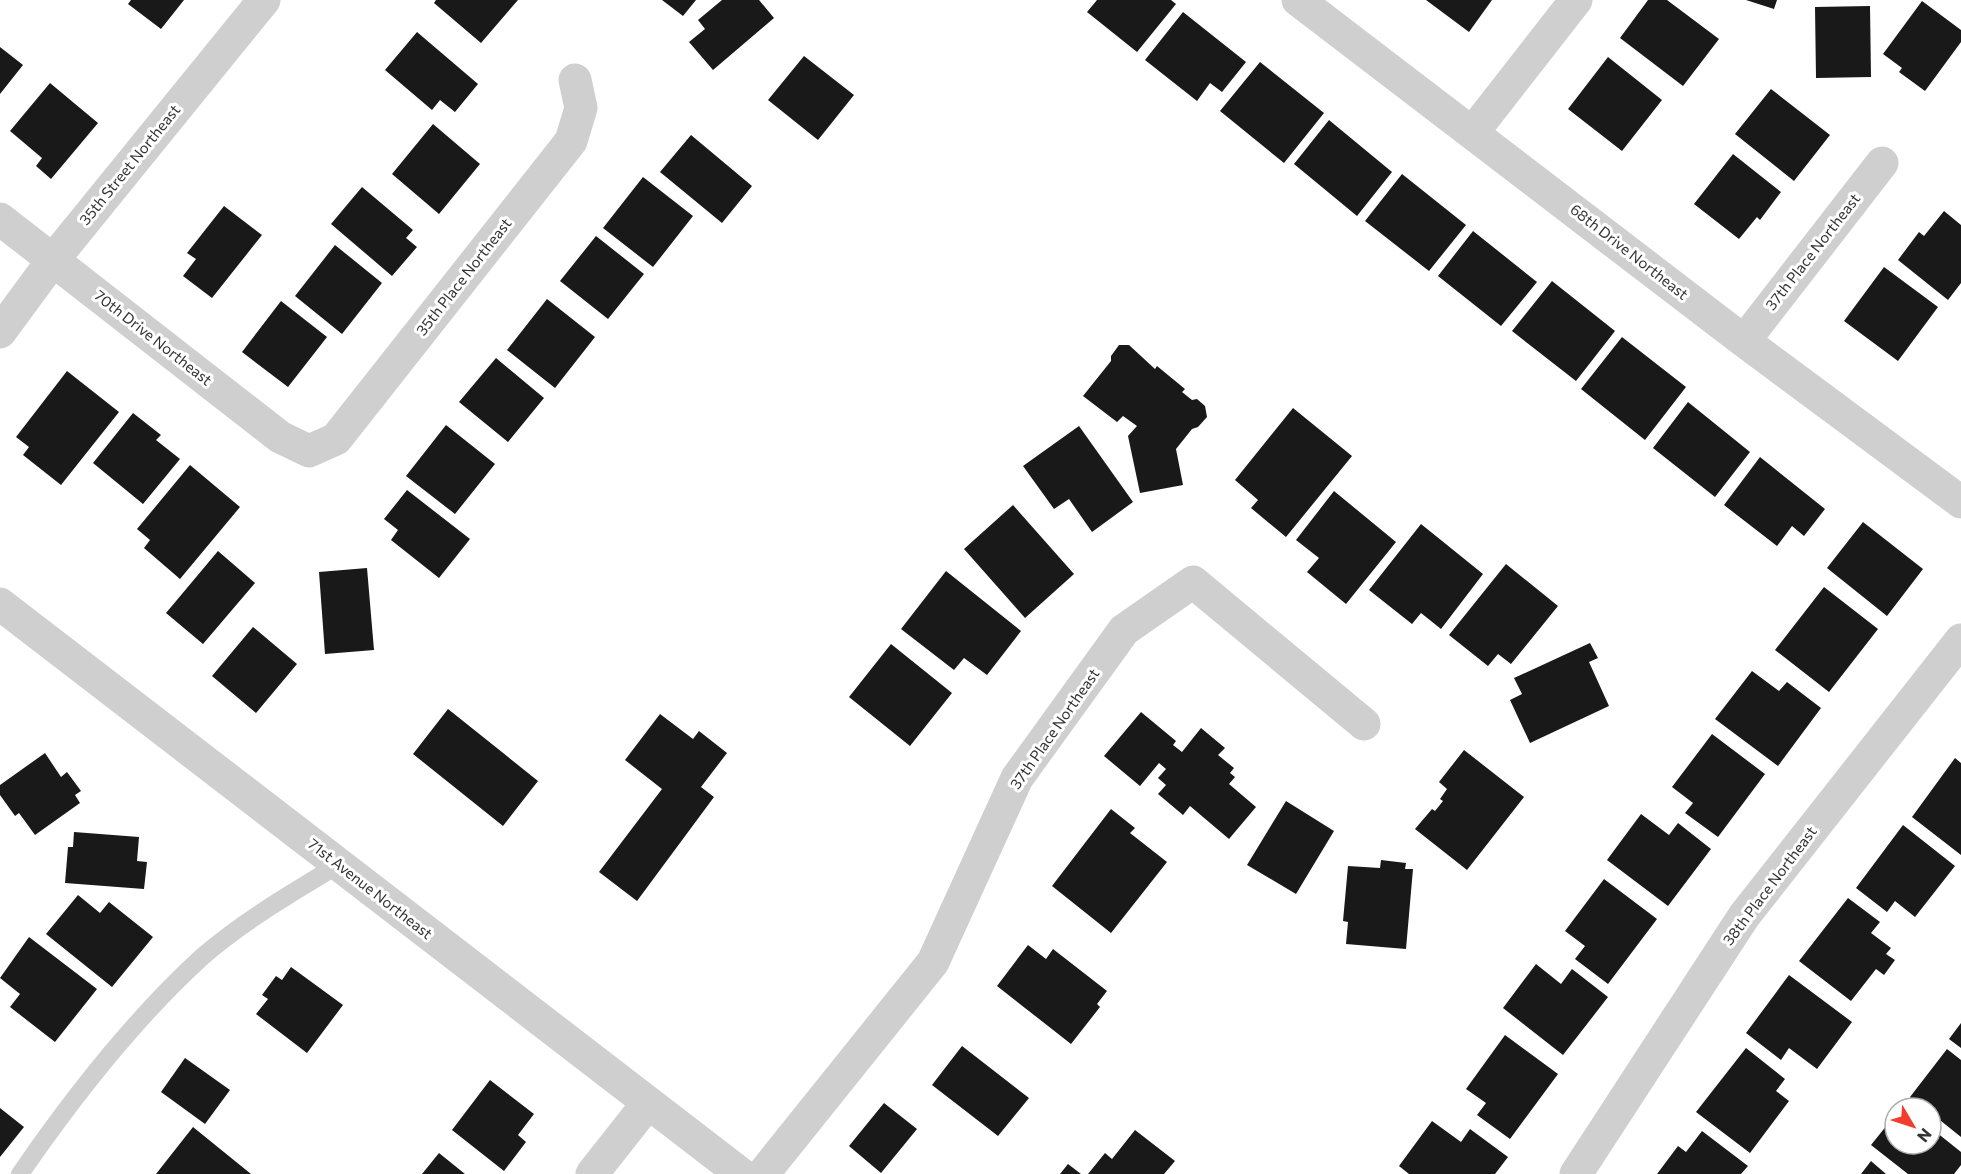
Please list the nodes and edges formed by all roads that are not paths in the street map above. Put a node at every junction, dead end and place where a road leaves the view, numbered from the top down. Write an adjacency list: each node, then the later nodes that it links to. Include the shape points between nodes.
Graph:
1 (264, 0): 8 (street, 35th Street Northeast)
2 (1298, 0): 5 (street, 68th Drive Northeast)
3 (1576, 0): 5 (street)
4 (575, 80): 11 (street, 35th Place Northeast, via 581,108 571,141 336,439)
5 (1473, 132): 10 (street, 68th Drive Northeast)
6 (1881, 164): 10 (street, 37th Place Northeast)
7 (0, 219): 8 (street, 70th Drive Northeast)
8 (53, 260): 9 (street, 35th Street Northeast); 11 (street, 70th Drive Northeast, via 280,436)
9 (0, 332)
10 (1744, 341): 12 (street, 68th Drive Northeast)
11 (309, 451)
12 (1961, 502)
13 (0, 604): 16 (street, 71st Avenue Northeast)
14 (1961, 640): 22 (street, 38th Place Northeast, via 1744,916)
15 (1364, 724): 21 (street, 37th Place Northeast, via 1193,582 1124,630 1017,778 933,962)
16 (338, 865): 17 (street, 71st Avenue Northeast); 18 (lane, via 287,896 203,957 98,1070)
17 (648, 1103): 19 (street); 20 (street, 71st Avenue Northeast)
18 (20, 1174)
19 (592, 1174)
20 (741, 1174)
21 (763, 1174)
22 (1576, 1174)

